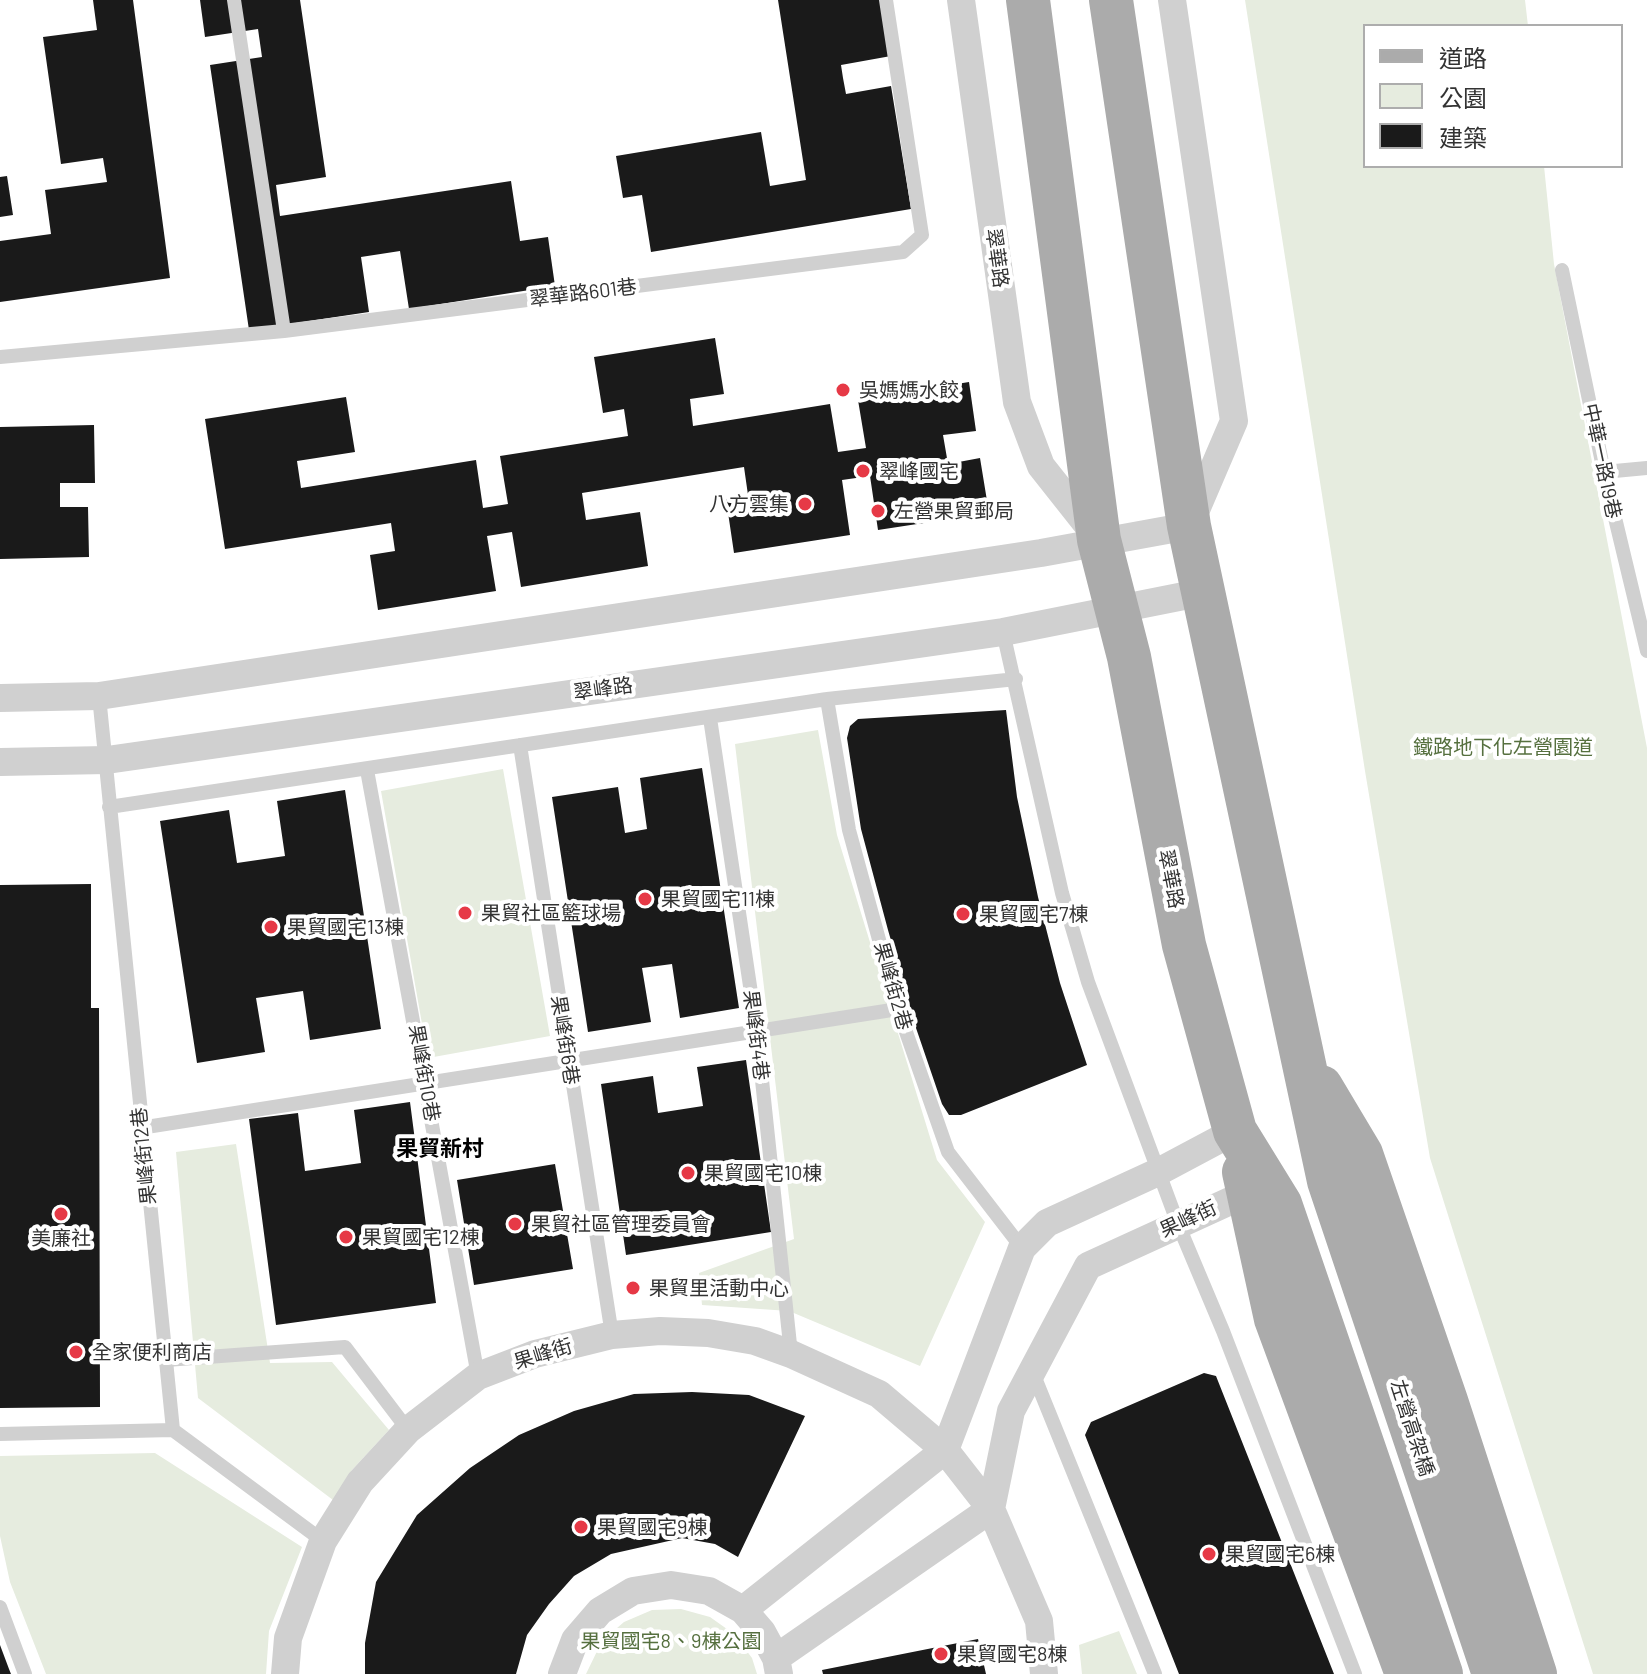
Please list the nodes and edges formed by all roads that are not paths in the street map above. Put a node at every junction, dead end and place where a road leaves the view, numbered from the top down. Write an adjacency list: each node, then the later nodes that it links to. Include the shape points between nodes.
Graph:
1 (234, 0): 8 (lane)
2 (886, 0): 8 (lane, 翠華路601巷, via 922,235 903,252)
3 (961, 0): 13 (street, 翠華路, via 1017,402 1041,466)
4 (1028, 0): 13 (main road, 翠華路)
5 (1111, 0): 12 (main road)
6 (1172, 0): 12 (street, via 1234,421)
7 (1562, 270): 11 (lane, 中華一路19巷)
8 (284, 331): 9 (lane, 翠華路601巷)
9 (0, 357)
10 (1647, 468): 11 (lane)
11 (1604, 472): 17 (lane, 中華一路19巷)
12 (1189, 526): 13 (street); 14 (main road)
13 (1099, 540): 15 (main road, 翠華路); 19 (street)
14 (1204, 592): 15 (street, 翠峰路); 30 (main road)
15 (1114, 608): 16 (street, 翠峰路); 34 (main road, 翠華路, via 1129,657 1184,945)
16 (1003, 632): 18 (lane); 24 (street, 翠峰路)
17 (1647, 651)
18 (1016, 679): 21 (lane); 35 (lane, via 1062,893 1088,982)
19 (99, 696): 20 (street); 24 (lane, 果峰街12巷)
20 (0, 698)
21 (827, 699): 22 (lane); 28 (lane, 果峰街2巷, via 849,830)
22 (710, 718): 23 (lane); 29 (lane, 果峰街4巷)
23 (520, 745): 26 (lane); 31 (lane, 果峰街6巷)
24 (107, 760): 25 (street, 翠峰路); 27 (lane, 果峰街12巷)
25 (0, 762)
26 (367, 770): 27 (lane); 32 (lane, 果峰街10巷)
27 (109, 807): 33 (lane, 果峰街12巷)
28 (898, 1009): 29 (lane); 38 (lane, 果峰街2巷, via 948,1152)
29 (757, 1033): 31 (lane); 40 (lane, 果峰街4巷)
30 (1303, 1055): 61 (main road, 左營高架橋, via 1329,1181); 62 (main road, via 1361,1154)
31 (567, 1059): 32 (lane); 39 (lane, 果峰街6巷)
32 (426, 1083): 33 (lane); 43 (lane, 果峰街10巷)
33 (140, 1128): 41 (lane, 果峰街12巷)
34 (1235, 1131): 35 (street); 36 (main road, 翠華路)
35 (1158, 1172): 37 (lane); 38 (street, via 1047,1223)
36 (1265, 1193): 37 (street, 果峰街); 59 (main road, via 1276,1319); 60 (main road)
37 (1178, 1224): 42 (street, 果峰街, via 1088,1266); 58 (lane)
38 (1022, 1248): 47 (street)
39 (612, 1335): 40 (street, 果峰街, via 708,1333); 43 (street, 果峰街, via 535,1354)
40 (791, 1354): 47 (street, 果峰街, via 879,1394)
41 (166, 1360): 44 (lane, 果峰街12巷); 45 (lane, via 345,1347)
42 (1033, 1373): 48 (street, 果峰街, via 1011,1411); 57 (lane)
43 (478, 1376): 45 (street, 果峰街)
44 (173, 1430): 46 (lane); 49 (lane)
45 (408, 1430): 49 (street, 果峰街, via 360,1482)
46 (0, 1434)
47 (945, 1450): 48 (street, 果峰街); 51 (street)
48 (991, 1509): 52 (street); 56 (street, 果峰街, via 1039,1621)
49 (323, 1541): 54 (street, 果峰街, via 288,1638)
50 (0, 1607): 53 (lane)
51 (743, 1610): 52 (street, via 762,1632); 55 (street, via 709,1591 671,1585 633,1591 592,1620 575,1640)
52 (777, 1666)
53 (25, 1674)
54 (285, 1674)
55 (562, 1674)
56 (1044, 1674)
57 (1155, 1674)
58 (1355, 1674)
59 (1407, 1674)
60 (1441, 1674)
61 (1494, 1674)
62 (1535, 1674)

